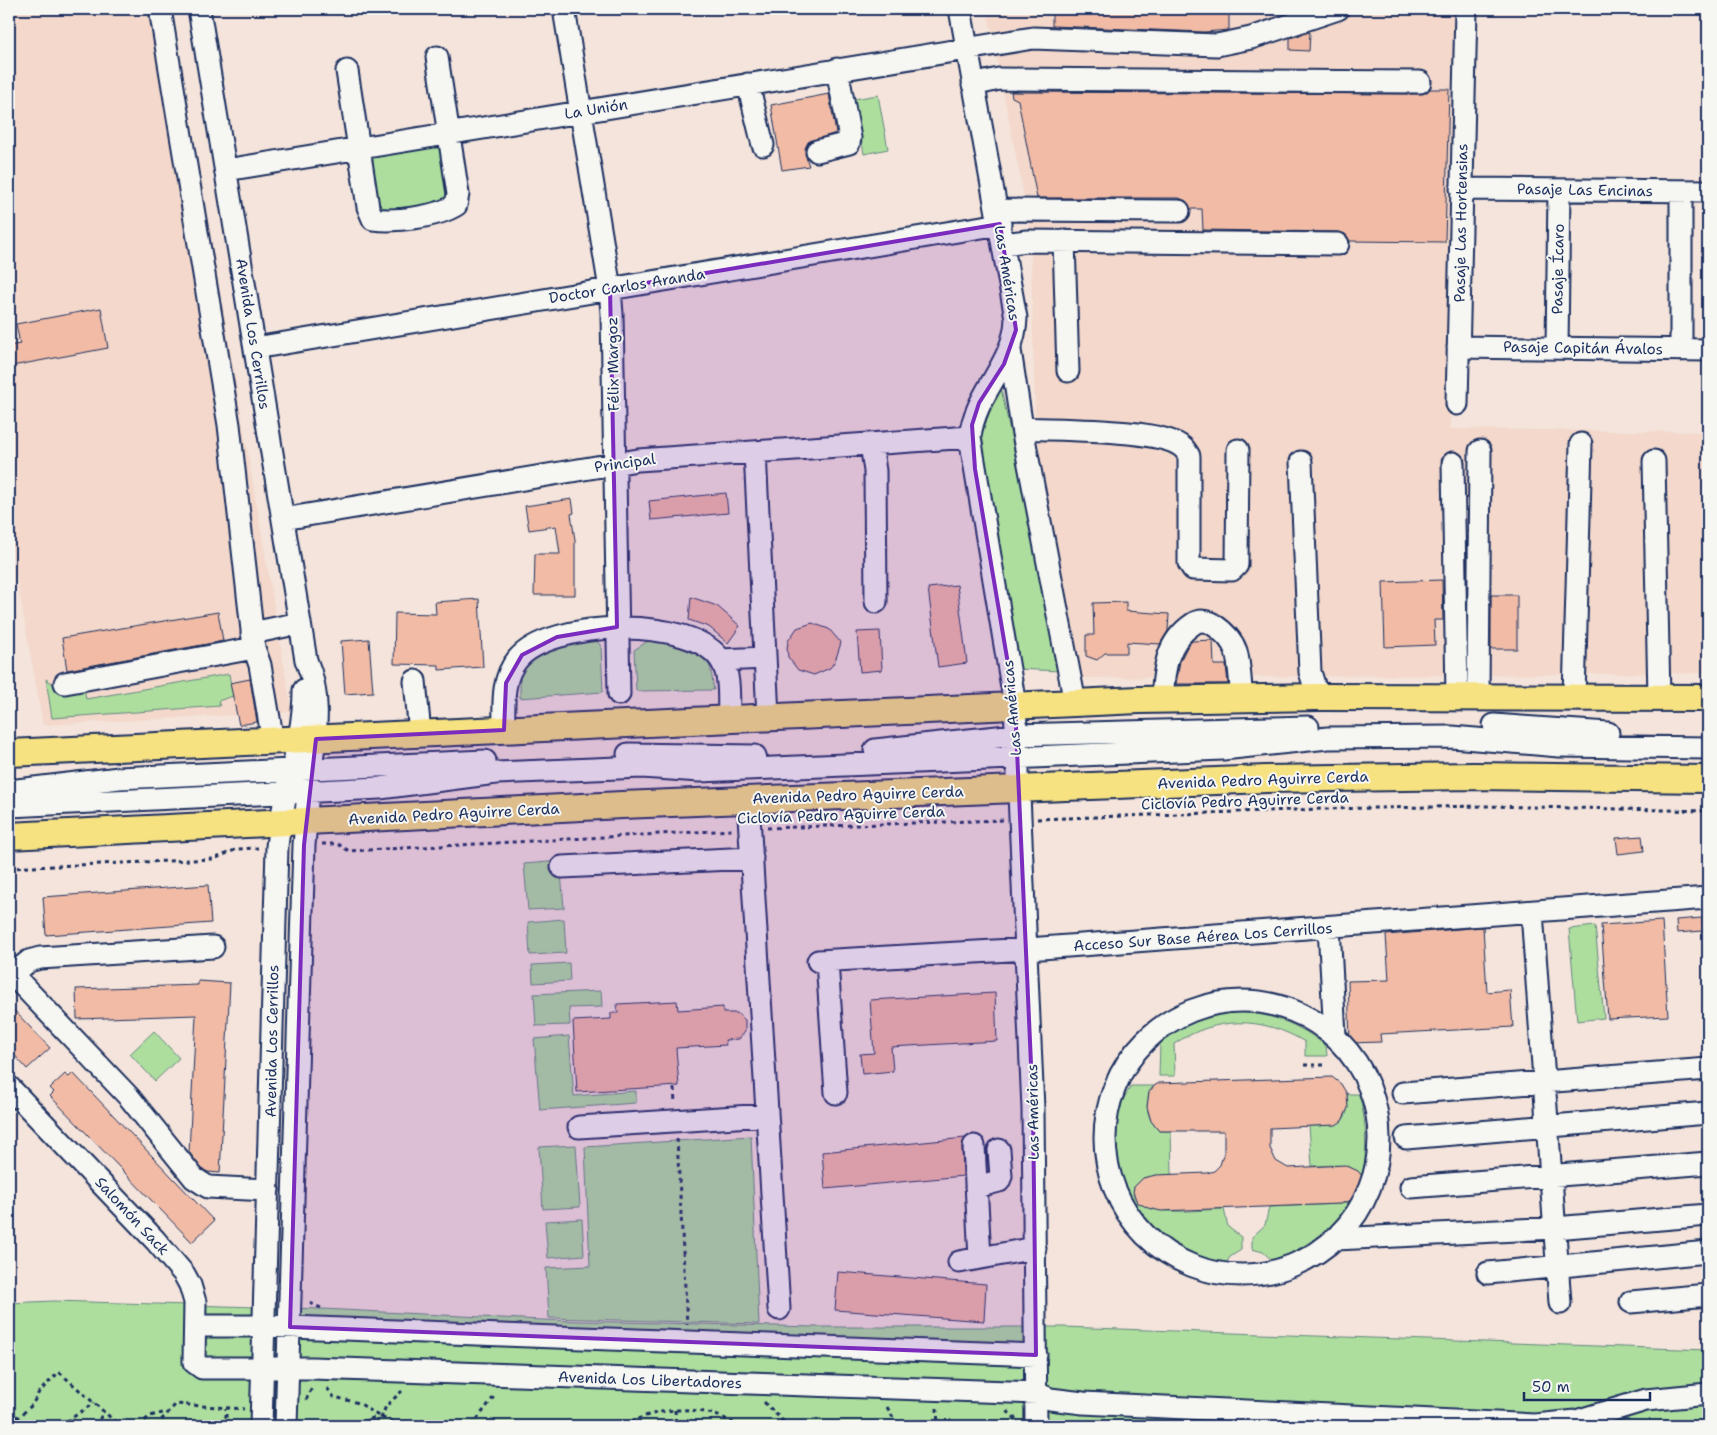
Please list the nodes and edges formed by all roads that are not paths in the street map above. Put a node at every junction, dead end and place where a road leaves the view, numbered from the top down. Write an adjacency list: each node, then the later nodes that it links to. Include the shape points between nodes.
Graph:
1 (160, 9): 52 (street, via 229,425)
2 (199, 9): 19 (street, Avenida Los Cerrillos)
3 (564, 9): 14 (street, Félix Margoz)
4 (960, 9): 7 (street, Las Américas)
5 (1338, 9): 7 (street, La Unión, via 1251,38 1217,45 1033,38)
6 (1466, 9): 20 (street, Pasaje Las Hortensias)
7 (967, 48): 9 (street, La Unión); 13 (street, Las Américas)
8 (437, 58): 15 (street)
9 (837, 69): 12 (street, La Unión); 18 (street, via 849,143)
10 (347, 71): 17 (street)
11 (1420, 82): 13 (street, via 1000,79)
12 (748, 84): 14 (street, La Unión); 16 (street)
13 (973, 84): 25 (street, Las Américas)
14 (581, 112): 15 (street, La Unión); 28 (street, Félix Margoz)
15 (448, 134): 17 (street, La Unión); 17 (street, via 458,194 456,205 446,211 398,220 374,219 368,207)
16 (764, 145)
17 (359, 148): 19 (street, La Unión)
18 (817, 151)
19 (226, 170): 30 (street, Avenida Los Cerrillos)
20 (1462, 189): 21 (street, Pasaje Las Encinas); 29 (street, Pasaje Las Hortensias)
21 (1558, 190): 22 (street, Pasaje Las Encinas); 31 (street, Pasaje Ícaro)
22 (1681, 191): 23 (street, Pasaje Las Encinas); 33 (street)
23 (1708, 191)
24 (1179, 210): 25 (street)
25 (1000, 226): 26 (street, via 1027,241); 28 (street, Doctor Carlos Aranda); 32 (street, Las Américas, via 1016,318)
26 (1064, 241): 27 (street); 35 (street)
27 (1338, 244)
28 (610, 289): 30 (street, Doctor Carlos Aranda); 47 (street, Félix Margoz)
29 (1458, 347): 31 (street, Pasaje Capitán Ávalos); 36 (street, Pasaje Las Hortensias)
30 (255, 348): 48 (street, Avenida Los Cerrillos)
31 (1557, 348): 33 (street, Pasaje Capitán Ávalos)
32 (1010, 350): 37 (street); 38 (street, Las Américas, via 979,403)
33 (1681, 350): 34 (street, Pasaje Capitán Ávalos)
34 (1708, 350)
35 (1068, 371)
36 (1457, 404)
37 (1022, 428): 41 (street, via 1144,434 1182,446 1189,456 1188,563 1193,569 1203,571 1232,570 1237,565); 65 (street)
38 (970, 437): 39 (street, Principal); 66 (street, Las Américas)
39 (870, 444): 43 (street, Principal); 49 (street, via 875,471)
40 (1581, 444): 61 (street)
41 (1238, 450)
42 (1480, 451): 60 (street)
43 (755, 452): 47 (street, Principal); 53 (street)
44 (1654, 461): 62 (street)
45 (1301, 462): 59 (street, via 1310,672)
46 (1453, 463): 60 (street)
47 (614, 464): 48 (street, Principal); 51 (street, Félix Margoz)
48 (283, 519): 50 (street, Avenida Los Cerrillos)
49 (876, 602)
50 (300, 623): 52 (street); 73 (street, Avenida Los Cerrillos, via 306,660 316,689 318,720)
51 (617, 627): 54 (street, via 648,629 682,637 704,645); 57 (street, Félix Margoz); 69 (street, via 556,637 522,654 509,672 506,683)
52 (253, 641): 56 (street); 74 (street)
53 (765, 658): 54 (street); 67 (street)
54 (721, 660): 68 (street, via 726,674)
55 (415, 681): 70 (street)
56 (65, 683)
57 (619, 694)
58 (1242, 697): 59 (main road); 64 (main road); 64 (street, via 1236,650 1224,632 1210,622 1198,621 1182,632 1170,650 1164,669)
59 (1318, 697): 60 (main road)
60 (1468, 697): 61 (main road)
61 (1574, 697): 62 (main road)
62 (1659, 698): 63 (main road)
63 (1708, 698)
64 (1162, 699): 65 (main road)
65 (1075, 703): 66 (main road)
66 (1015, 705): 67 (main road); 72 (street, Las Américas)
67 (768, 716): 68 (main road)
68 (729, 718): 69 (main road)
69 (504, 730): 70 (main road)
70 (420, 734): 73 (main road)
71 (1708, 734): 72 (street, via 1445,725)
72 (1016, 735): 77 (street, Las Américas); 78 (street, via 901,748 755,756 643,753)
73 (308, 740): 74 (main road); 78 (street, Avenida Los Cerrillos)
74 (273, 742): 76 (main road)
75 (1708, 748): 77 (street, via 1559,746 1452,737 1328,738 1223,749)
76 (9, 753)
77 (1017, 758): 80 (street, Las Américas); 82 (street, via 700,771 642,767 496,773 398,786)
78 (302, 770): 81 (street, via 100,779); 82 (street, Avenida Los Cerrillos); 83 (street, Avenida Los Cerrillos)
79 (1708, 779): 80 (main road, Avenida Pedro Aguirre Cerda, via 1378,777)
80 (1018, 788): 84 (main road, Avenida Pedro Aguirre Cerda); 95 (street, Las Américas)
81 (9, 791)
82 (308, 791): 83 (street); 86 (street, Avenida Los Cerrillos)
83 (286, 792): 85 (street); 87 (street, Avenida Los Cerrillos)
84 (748, 800): 86 (main road, Avenida Pedro Aguirre Cerda); 89 (street)
85 (9, 806)
86 (305, 833): 87 (main road, Avenida Pedro Aguirre Cerda); 130 (street, Avenida Los Cerrillos)
87 (278, 835): 88 (main road, Avenida Pedro Aguirre Cerda); 114 (street, Avenida Los Cerrillos)
88 (9, 836)
89 (752, 858): 90 (street); 104 (street)
90 (562, 867)
91 (1708, 898): 92 (street, Acceso Sur Base Aérea Los Cerrillos)
92 (1532, 912): 93 (street, Acceso Sur Base Aérea Los Cerrillos); 99 (street)
93 (1329, 927): 95 (street, Acceso Sur Base Aérea Los Cerrillos); 97 (street)
94 (213, 947): 96 (street, via 40,958)
95 (1028, 950): 101 (street, Acceso Sur Base Aérea Los Cerrillos, via 823,961); 118 (street, Las Américas)
96 (10, 973): 114 (street, via 128,1097 194,1178 208,1187)
97 (1335, 1036): 117 (street, via 1363,1073 1378,1116 1378,1161 1363,1204); 117 (street, via 1296,1011 1252,1000 1206,1004 1164,1023 1131,1055 1110,1096 1104,1141 1113,1186 1130,1217 1169,1255 1210,1272 1255,1275 1298,1264)
98 (1708, 1068): 99 (street)
99 (1544, 1082): 102 (street); 106 (street)
100 (10, 1090): 128 (street, Salomón Sack, via 184,1274 193,1293)
101 (836, 1093)
102 (1403, 1093)
103 (1708, 1113): 106 (street)
104 (767, 1115): 105 (street); 127 (street)
105 (579, 1127)
106 (1547, 1127): 107 (street); 111 (street)
107 (1406, 1138)
108 (974, 1146): 112 (street)
109 (999, 1150): 112 (street, via 1000,1181)
110 (1708, 1163): 111 (street)
111 (1551, 1175): 113 (street); 116 (street)
112 (976, 1187): 120 (street)
113 (1411, 1187)
114 (268, 1190): 129 (street, Avenida Los Cerrillos)
115 (1708, 1215): 116 (street)
116 (1555, 1228): 117 (street); 122 (street)
117 (1336, 1239)
118 (1035, 1248): 120 (street); 131 (street, Las Américas)
119 (1708, 1252): 122 (street)
120 (980, 1258): 121 (street)
121 (959, 1262)
122 (1558, 1266): 123 (street); 126 (street)
123 (1488, 1273)
124 (1708, 1295): 125 (street)
125 (1631, 1302)
126 (1560, 1303)
127 (779, 1309)
128 (196, 1326): 129 (street); 132 (street, Salomón Sack, via 194,1362)
129 (264, 1326): 130 (street); 133 (street, Avenida Los Cerrillos)
130 (290, 1327): 131 (street); 134 (street, Avenida Los Cerrillos)
131 (1036, 1355): 135 (street, Las Américas)
132 (202, 1368): 133 (street, Avenida Los Libertadores)
133 (262, 1369): 134 (street, Avenida Los Libertadores); 140 (street, Avenida Los Cerrillos)
134 (288, 1369): 135 (street, Avenida Los Libertadores); 141 (street, Avenida Los Cerrillos)
135 (1037, 1393): 137 (street, Avenida Los Libertadores, via 1050,1399 1083,1403); 138 (street, Las Américas)
136 (1708, 1394): 139 (street, Avenida Los Libertadores, via 1646,1400 1563,1423)
137 (1319, 1420): 139 (street, Avenida Los Libertadores)
138 (1029, 1425)
139 (1512, 1425)
140 (260, 1426)
141 (286, 1426)

